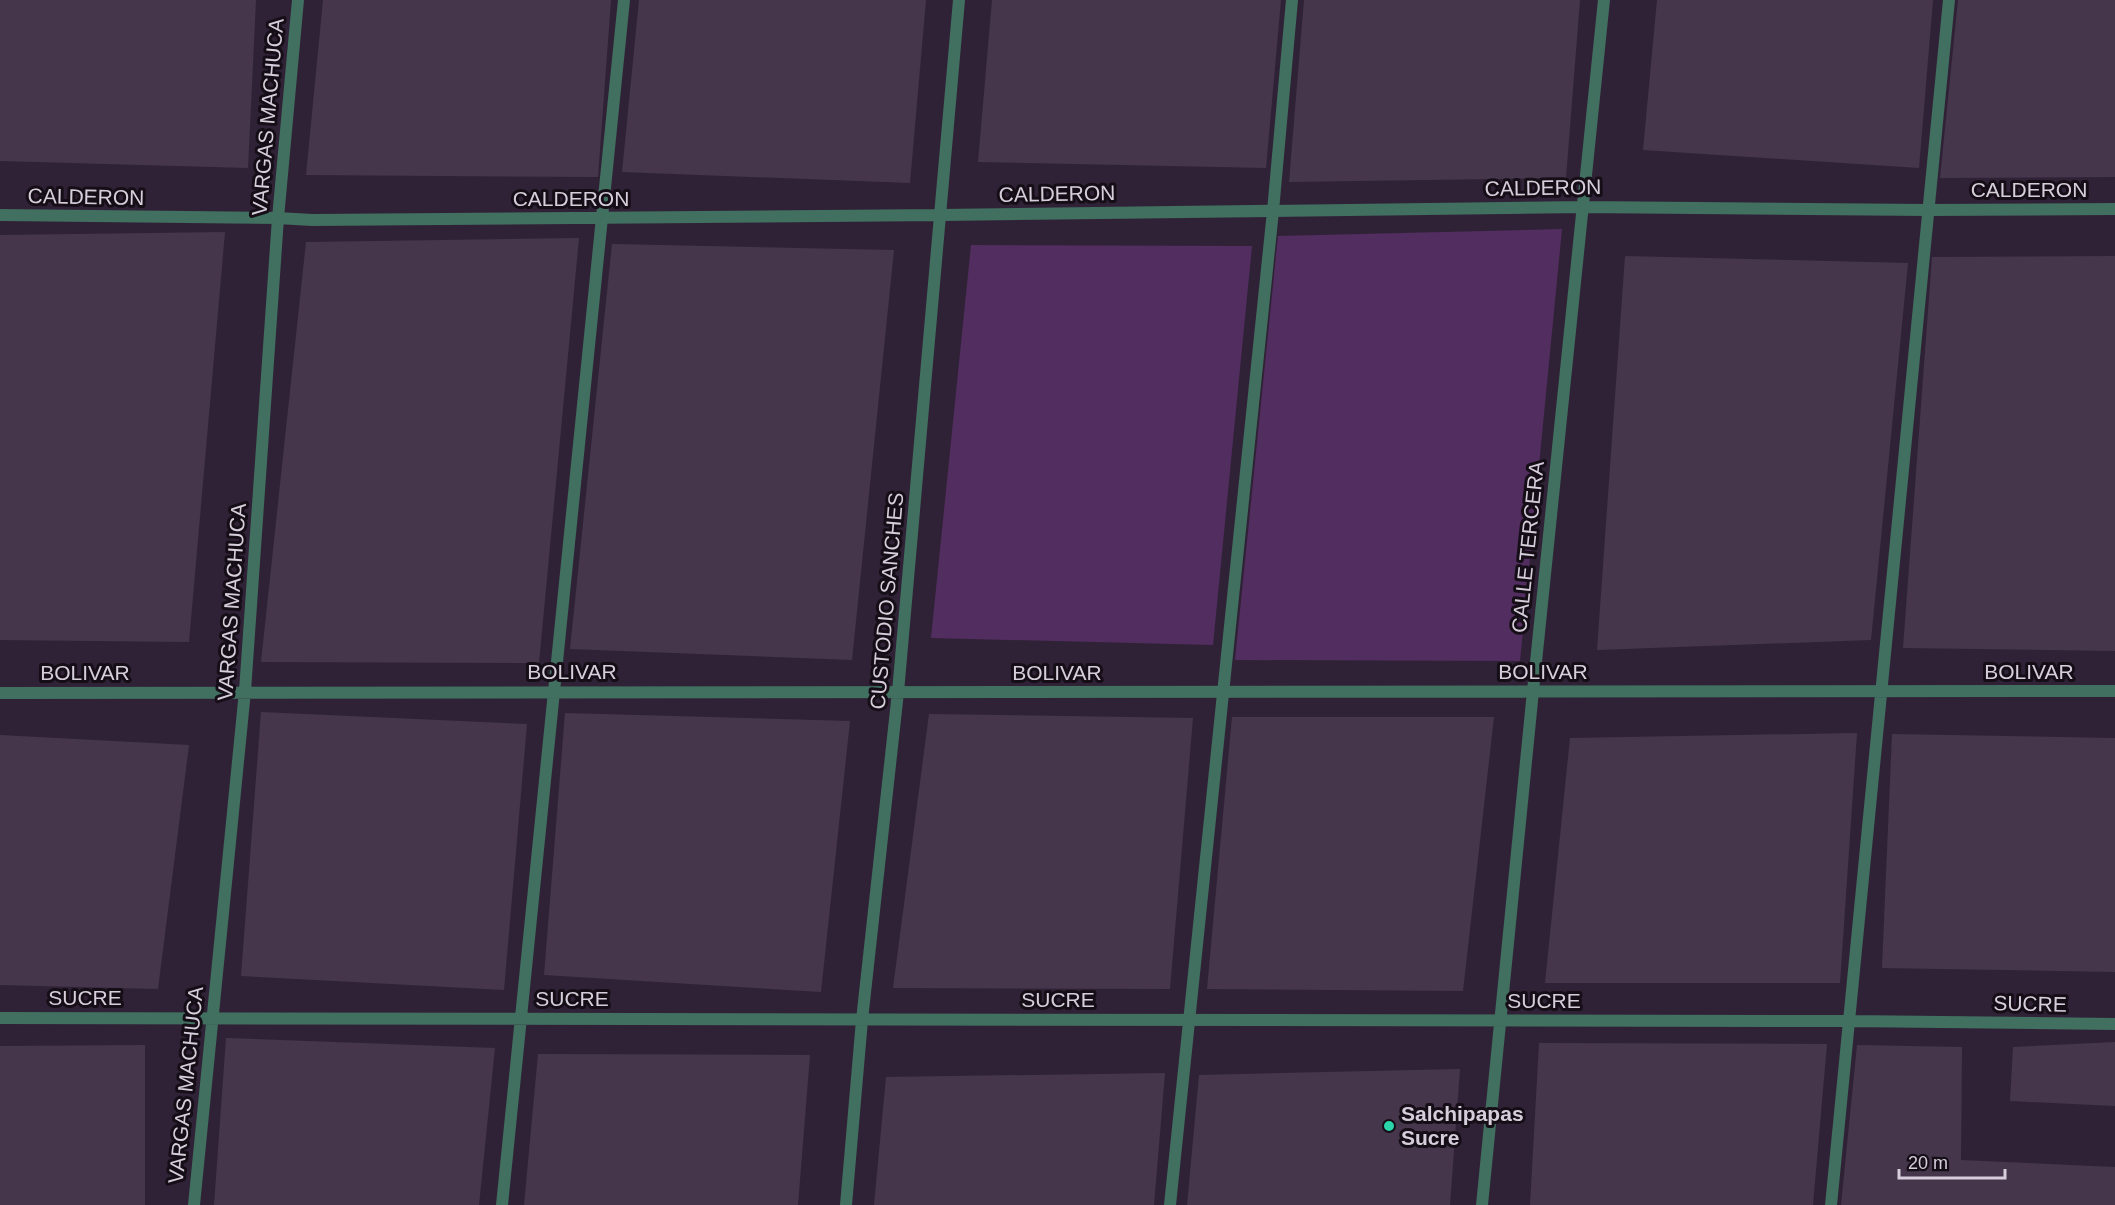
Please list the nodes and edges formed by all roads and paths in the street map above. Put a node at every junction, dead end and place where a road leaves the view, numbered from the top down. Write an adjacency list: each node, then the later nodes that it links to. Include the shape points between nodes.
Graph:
1 (298, 0): 13 (street, VARGAS MACHUCA)
2 (624, 0): 14 (street)
3 (959, 0): 12 (street, CUSTODIO SANCHES)
4 (1293, 0): 10 (street)
5 (1604, 0): 7 (street, CALLE TERCERA)
6 (1949, 0): 9 (street)
7 (1583, 207): 9 (street, CALDERON); 10 (street, CALDERON); 21 (street, CALLE TERCERA)
8 (2115, 209): 9 (street, CALDERON)
9 (1928, 210): 16 (street)
10 (1273, 211): 12 (street, CALDERON); 20 (street)
11 (0, 215): 13 (street, CALDERON)
12 (941, 216): 14 (street, CALDERON); 19 (street, CUSTODIO SANCHES)
13 (278, 218): 14 (street, CALDERON); 15 (street, VARGAS MACHUCA)
14 (602, 218): 18 (street)
15 (245, 691): 18 (street, BOLIVAR); 22 (street, BOLIVAR); 23 (street, VARGAS MACHUCA)
16 (1881, 691): 17 (street, BOLIVAR); 21 (street, BOLIVAR); 29 (street)
17 (2115, 691)
18 (554, 692): 19 (street, BOLIVAR); 25 (street)
19 (898, 692): 20 (street, BOLIVAR); 26 (street, CUSTODIO SANCHES)
20 (1223, 692): 21 (street, BOLIVAR); 27 (street)
21 (1533, 692): 28 (street, CALLE TERCERA)
22 (0, 693)
23 (213, 1017): 24 (street, SUCRE); 25 (street, SUCRE); 31 (street, VARGAS MACHUCA)
24 (0, 1018)
25 (521, 1018): 26 (street, SUCRE); 32 (street)
26 (862, 1020): 27 (street, SUCRE); 33 (street, CUSTODIO SANCHES)
27 (1189, 1020): 28 (street, SUCRE); 34 (street)
28 (1500, 1020): 29 (street, SUCRE); 35 (street, CALLE TERCERA)
29 (1849, 1020): 30 (street, SUCRE); 36 (street)
30 (2115, 1024)
31 (194, 1205)
32 (502, 1205)
33 (846, 1205)
34 (1170, 1205)
35 (1482, 1205)
36 (1831, 1205)

